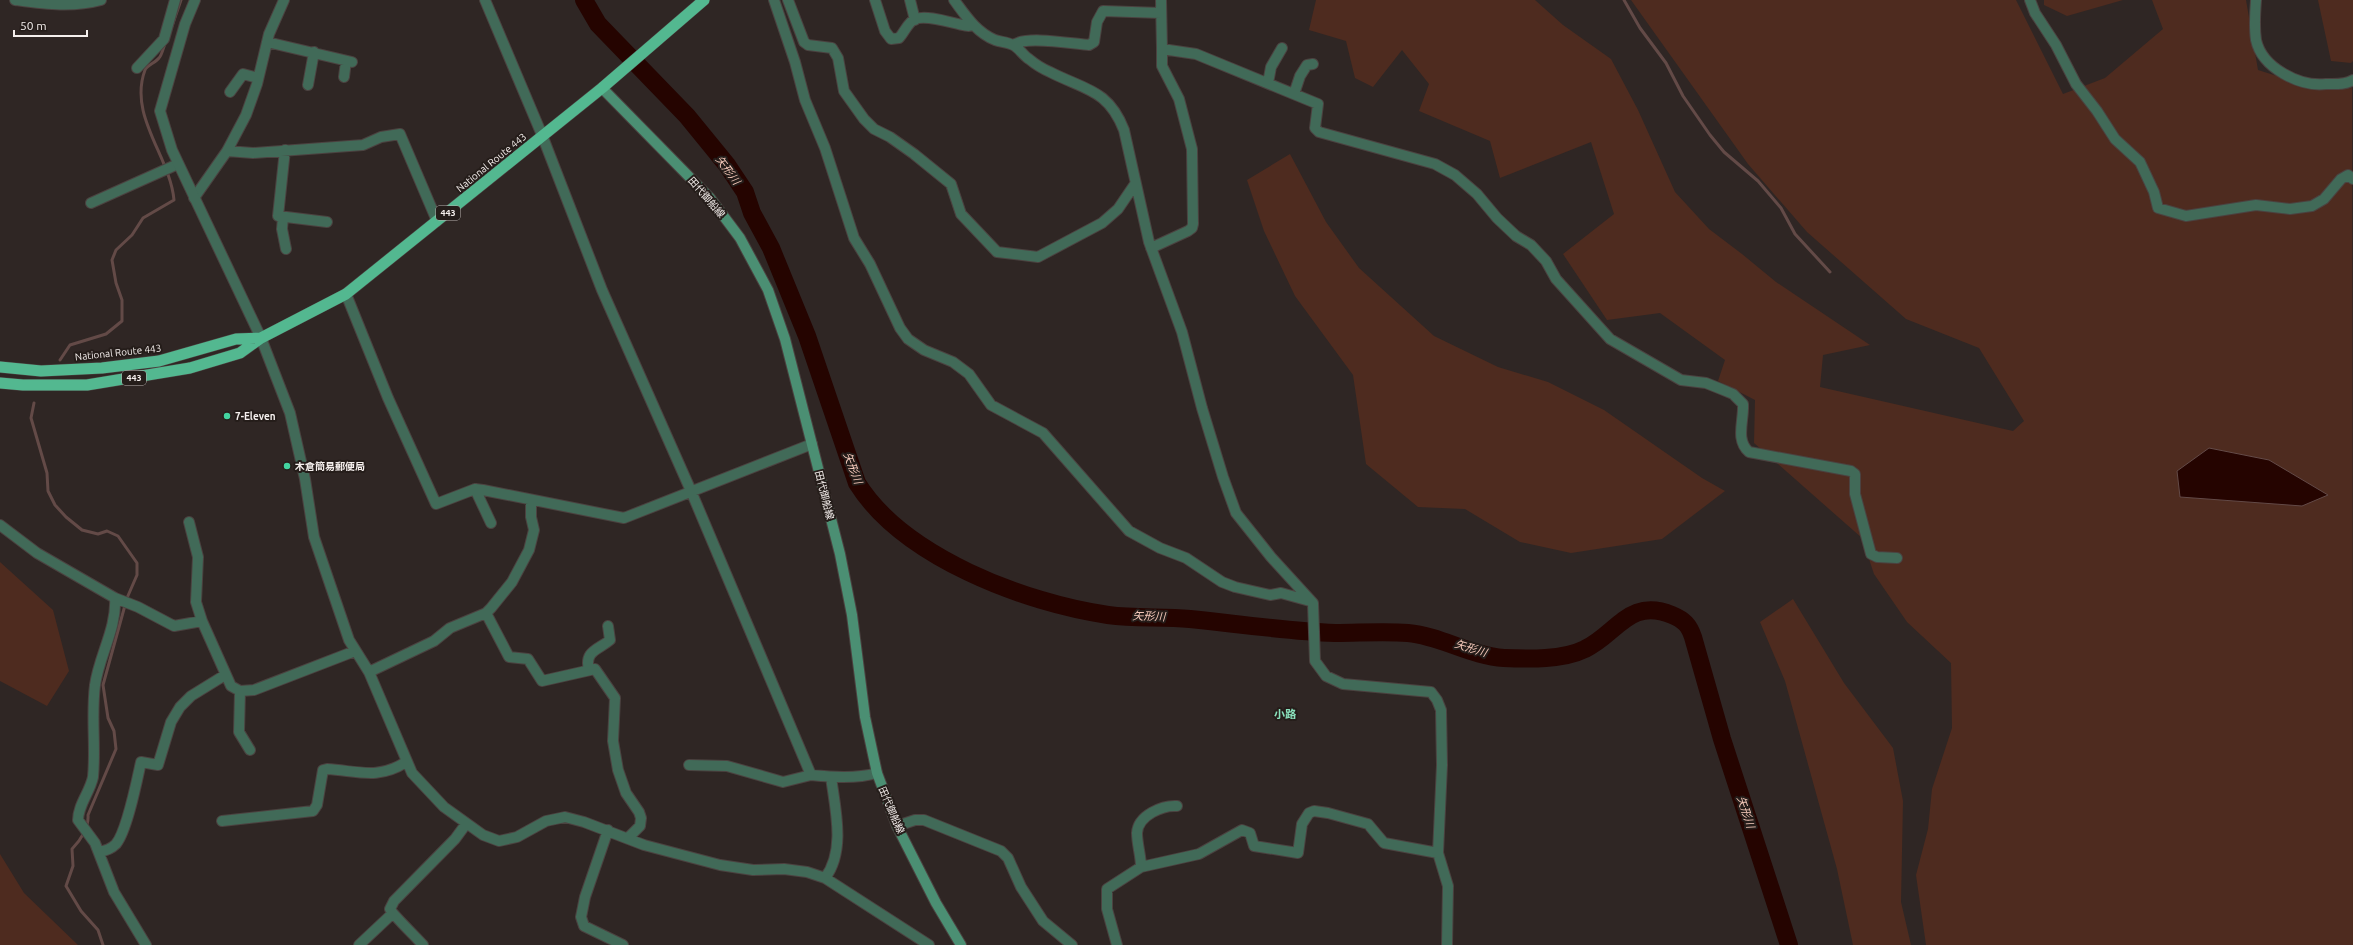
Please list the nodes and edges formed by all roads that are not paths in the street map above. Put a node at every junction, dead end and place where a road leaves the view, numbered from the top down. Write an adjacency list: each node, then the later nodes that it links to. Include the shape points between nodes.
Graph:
1 (15, 0): 2 (street, via 63,6)
2 (101, 0)
3 (174, 0): 25 (street, via 164,39)
4 (195, 0): 37 (street, via 185,24 160,111)
5 (284, 0): 19 (street)
6 (485, 0): 34 (street)
7 (704, 0): 31 (highway, National Route 443 / 443)
8 (774, 0): 60 (street, via 805,100 825,148 854,238 908,339 924,350 953,362 969,374 991,405 1043,433 1129,531 1160,548 1186,558 1222,582 1270,595 1281,592)
9 (788, 0): 39 (street, via 804,42 808,45 829,46 836,52 844,91 864,119 874,129 914,154 951,184 961,214 997,252 1038,258 1102,222 1118,209)
10 (875, 0): 17 (street, via 891,39 899,38)
11 (910, 0): 17 (street)
12 (954, 0): 18 (street)
13 (1160, 0): 16 (street)
14 (2030, 0): 38 (street, via 2076,84 2115,139 2140,162 2154,192 2158,208 2186,216 2256,205 2290,209 2312,206 2324,199 2340,179 2348,175)
15 (2256, 0): 28 (street, via 2254,23 2257,42 2268,61 2287,77 2302,83 2319,85)
16 (1161, 13): 20 (street, via 1103,11 1097,22 1094,42 1089,45 1036,40); 22 (street)
17 (915, 20): 18 (street, via 937,18 966,27)
18 (972, 25): 20 (street, via 995,40)
19 (266, 42): 23 (street); 27 (street)
20 (1014, 45): 39 (street, via 1029,60 1049,72 1095,92 1107,101 1117,113 1124,130)
21 (1282, 48): 29 (street, via 1271,67)
22 (1162, 49): 29 (street, via 1196,54); 45 (street, via 1162,66 1179,99 1192,149 1193,224 1188,231)
23 (314, 52): 26 (street, via 349,61); 30 (street)
24 (1313, 64): 33 (street, via 1307,65 1300,76)
25 (137, 68)
26 (344, 77)
27 (258, 78): 32 (street, via 243,74); 36 (street, via 246,115)
28 (2353, 80)
29 (1268, 83): 33 (street)
30 (308, 85)
31 (602, 88): 34 (highway, National Route 443 / 443); 51 (main road, 田代御船線, via 710,198 740,238 770,297 785,339)
32 (230, 92)
33 (1294, 94): 58 (street, via 1318,104 1315,128 1319,132 1435,164 1455,175 1546,261 1556,279 1610,339 1681,380 1706,383 1733,394 1743,404 1741,439 1744,448 1749,452 1851,471 1855,474 1855,494 1871,554 1877,557)
34 (542, 135): 43 (highway, National Route 443 / 443); 53 (street, via 602,290)
35 (285, 150): 36 (street, via 253,153); 42 (street, via 278,216); 43 (street, via 364,145 381,137 400,134)
36 (227, 151): 40 (street)
37 (178, 164): 40 (street); 41 (street)
38 (2353, 179)
39 (1135, 184): 45 (street)
40 (194, 198): 48 (street)
41 (91, 203)
42 (283, 217): 44 (street); 46 (street, via 282,229)
43 (437, 221): 47 (highway, National Route 443 / 443)
44 (328, 222)
45 (1151, 248): 60 (street, via 1182,332 1222,477 1236,513 1252,535 1300,586)
46 (286, 249)
47 (346, 294): 48 (highway, National Route 443 / 443); 52 (street, via 388,398 436,504)
48 (261, 338): 49 (highway, National Route 443 / 443, via 236,339 159,361 102,368 41,371); 50 (highway, National Route 443 / 443, via 240,353 190,368 86,385); 64 (street, via 290,413 305,479 314,538 339,614)
49 (0, 368)
50 (0, 383)
51 (812, 444): 53 (street); 72 (main road, 田代御船線, via 852,615 865,717)
52 (475, 489): 54 (street); 56 (street)
53 (691, 491): 54 (street, via 624,518 578,507); 73 (street)
54 (531, 500): 61 (street, via 530,517 534,530 523,565 501,597)
55 (189, 522): 62 (street, via 198,557 196,602)
56 (491, 523)
57 (0, 525): 59 (street, via 37,553)
58 (1897, 558)
59 (117, 599): 62 (street, via 174,626); 81 (street, via 95,686 93,777 78,816 81,826 90,835)
60 (1312, 605): 82 (street, via 1315,656 1320,669 1334,681 1430,692 1437,700 1441,710 1442,765)
61 (486, 613): 65 (street, via 510,657 528,660 542,681); 66 (street, via 450,628 434,641)
62 (202, 621): 67 (street)
63 (608, 626): 65 (street, via 610,640 592,651 587,662)
64 (355, 651): 66 (street); 68 (street, via 254,690)
65 (589, 670): 80 (street, via 596,670 615,698 613,741 618,770 626,793 641,818 640,826)
66 (369, 672): 70 (street)
67 (225, 675): 68 (street, via 231,686); 81 (street, via 191,696 174,715 158,764 141,762 133,796 116,843 109,849)
68 (240, 691): 69 (street, via 239,732)
69 (250, 750)
70 (406, 762): 76 (street, via 390,772 381,774 323,770 317,805 313,811); 77 (street, via 421,785)
71 (689, 766): 73 (street, via 727,766 783,782)
72 (877, 773): 74 (street, via 866,776); 78 (main road, 田代御船線)
73 (810, 775): 74 (street)
74 (831, 777): 84 (street, via 836,810 836,845 834,866)
75 (1177, 806): 83 (street, via 1162,806 1139,826 1137,832)
76 (222, 821)
77 (466, 824): 79 (street, via 499,841 517,837 558,817 572,818); 85 (street, via 455,839 394,901 390,909)
78 (898, 826): 86 (main road, 田代御船線); 92 (street, via 915,820 924,820 1001,852 1012,864 1021,887 1043,921)
79 (608, 830): 80 (street); 90 (street, via 585,897 581,917 584,926)
80 (628, 838): 84 (street, via 644,845 720,865 753,870 807,872)
81 (99, 852): 87 (street, via 114,892)
82 (1438, 853): 83 (street, via 1384,843 1368,824 1314,811 1309,813 1302,824 1298,853 1254,846 1250,832 1242,830 1199,854); 94 (street, via 1448,886)
83 (1141, 867): 93 (street, via 1107,888 1107,908)
84 (825, 878): 91 (street)
85 (392, 914): 88 (street); 89 (street, via 407,926)
86 (957, 944)
87 (146, 945)
88 (359, 945)
89 (422, 945)
90 (623, 945)
91 (929, 945)
92 (1072, 945)
93 (1117, 945)
94 (1447, 945)

